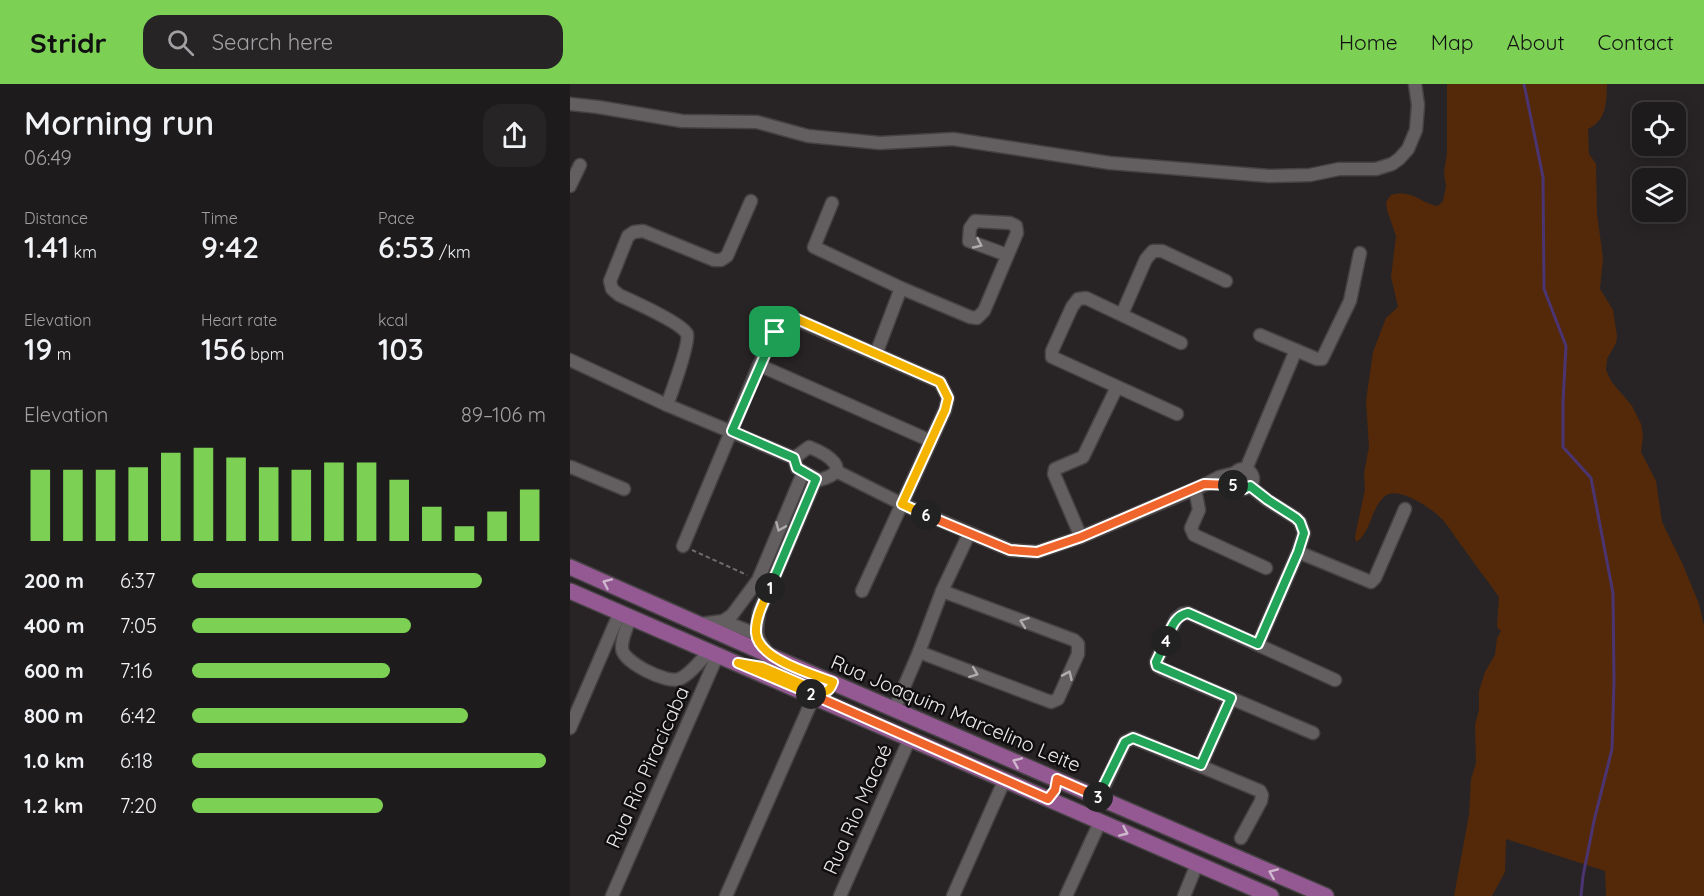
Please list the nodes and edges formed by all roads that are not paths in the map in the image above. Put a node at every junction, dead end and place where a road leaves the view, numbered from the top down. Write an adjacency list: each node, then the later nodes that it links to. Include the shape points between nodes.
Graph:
1 (1415, 84): 2 (street, via 1416,130 1400,159 1376,169 1269,176 1110,163 953,139 880,143 808,136 757,122 682,121)
2 (570, 104)
3 (580, 165): 4 (street)
4 (570, 186)
5 (751, 201): 19 (street, via 722,260 643,231 628,236 610,281 612,289 679,325 687,334)
6 (832, 203): 10 (street, via 814,247)
7 (1360, 253): 14 (street, via 1350,301 1326,356 1317,359)
8 (1007, 255): 10 (street, via 984,311 977,318)
9 (1226, 281): 11 (street, via 1162,251 1153,251)
10 (901, 288): 15 (street)
11 (1122, 314): 13 (street); 18 (street, via 1086,298 1078,299 1052,351 1052,357)
12 (1260, 335): 14 (street)
13 (1181, 343)
14 (1296, 350): 28 (street)
15 (876, 354): 17 (street, via 790,316 775,332); 22 (street, via 940,382 948,398)
16 (570, 360): 19 (street)
17 (759, 365): 21 (street); 22 (street)
18 (1117, 387): 20 (street); 34 (street, via 1083,457 1056,469 1054,474)
19 (667, 405): 21 (street)
20 (1177, 414)
21 (732, 431): 23 (street); 35 (street)
22 (931, 441): 31 (street)
23 (794, 458): 25 (street, via 809,447 829,455); 26 (street)
24 (570, 467): 30 (street)
25 (836, 471): 27 (street, via 829,478); 31 (street)
26 (803, 473): 27 (street); 43 (street, one-way to 43, via 758,580)
27 (816, 479): 45 (street, via 759,612)
28 (1244, 479): 29 (street, via 1219,477); 36 (street, via 1300,522 1304,533)
29 (1199, 487): 34 (street); 38 (street, via 1200,505 1191,528 1194,535)
30 (624, 489)
31 (902, 504): 33 (street); 40 (street)
32 (1405, 509): 36 (street, via 1371,582)
33 (969, 534): 34 (street, via 1010,550 1037,552); 41 (street)
34 (1081, 537)
35 (683, 546)
36 (1298, 552): 46 (street)
37 (570, 567): 44 (main road, Rua Joaquim Marcelino Leite, one-way to 37)
38 (1266, 568)
39 (570, 591): 42 (main road, Rua Joaquim Marcelino Leite)
40 (862, 591)
41 (942, 591): 48 (street); 48 (street, one-way to 41, via 1052,702 1058,699 1078,654 1074,640)
42 (625, 614): 44 (main road, via 621,606 629,604 679,625); 47 (main road, Rua Joaquim Marcelino Leite); 47 (street, via 624,656 666,680 682,678); 56 (street)
43 (723, 621): 44 (street); 45 (street)
44 (700, 624): 49 (main road, Rua Joaquim Marcelino Leite)
45 (756, 634): 49 (street)
46 (1258, 644): 51 (street); 54 (street, via 1188,613 1176,619 1157,666)
47 (714, 652): 50 (main road, Rua Joaquim Marcelino Leite); 68 (street, Rua Rio Piracicaba)
48 (919, 652): 55 (street)
49 (771, 656): 52 (main road, Rua Joaquim Marcelino Leite)
50 (738, 663): 52 (main road, via 762,667 820,692 830,689); 53 (main road, Rua Joaquim Marcelino Leite)
51 (1335, 680)
52 (833, 682): 55 (main road, Rua Joaquim Marcelino Leite)
53 (814, 696): 58 (main road, Rua Joaquim Marcelino Leite); 69 (street)
54 (1231, 698): 57 (street); 59 (street)
55 (894, 710): 61 (main road, Rua Joaquim Marcelino Leite, one-way to 55)
56 (570, 728)
57 (1313, 733)
58 (910, 738): 60 (main road, Rua Joaquim Marcelino Leite); 70 (street, Rua Rio Macaé)
59 (1201, 765): 62 (street, via 1133,738 1125,742); 66 (street, via 1260,791 1262,795)
60 (1005, 779): 63 (main road, Rua Joaquim Marcelino Leite); 71 (street)
61 (1057, 779): 62 (main road, Rua Joaquim Marcelino Leite); 63 (main road)
62 (1092, 795): 64 (main road, via 1074,794 1071,799); 75 (main road, Rua Joaquim Marcelino Leite, one-way to 62)
63 (1048, 799): 64 (main road, Rua Joaquim Marcelino Leite)
64 (1076, 810): 65 (main road, Rua Joaquim Marcelino Leite)
65 (1100, 822): 67 (main road, Rua Joaquim Marcelino Leite, one-way to 67); 72 (street)
66 (1241, 838)
67 (1197, 864): 73 (street); 74 (main road, Rua Joaquim Marcelino Leite)
68 (612, 896)
69 (726, 896)
70 (840, 896)
71 (953, 896)
72 (1066, 896)
73 (1184, 896)
74 (1271, 896)
75 (1326, 896)

